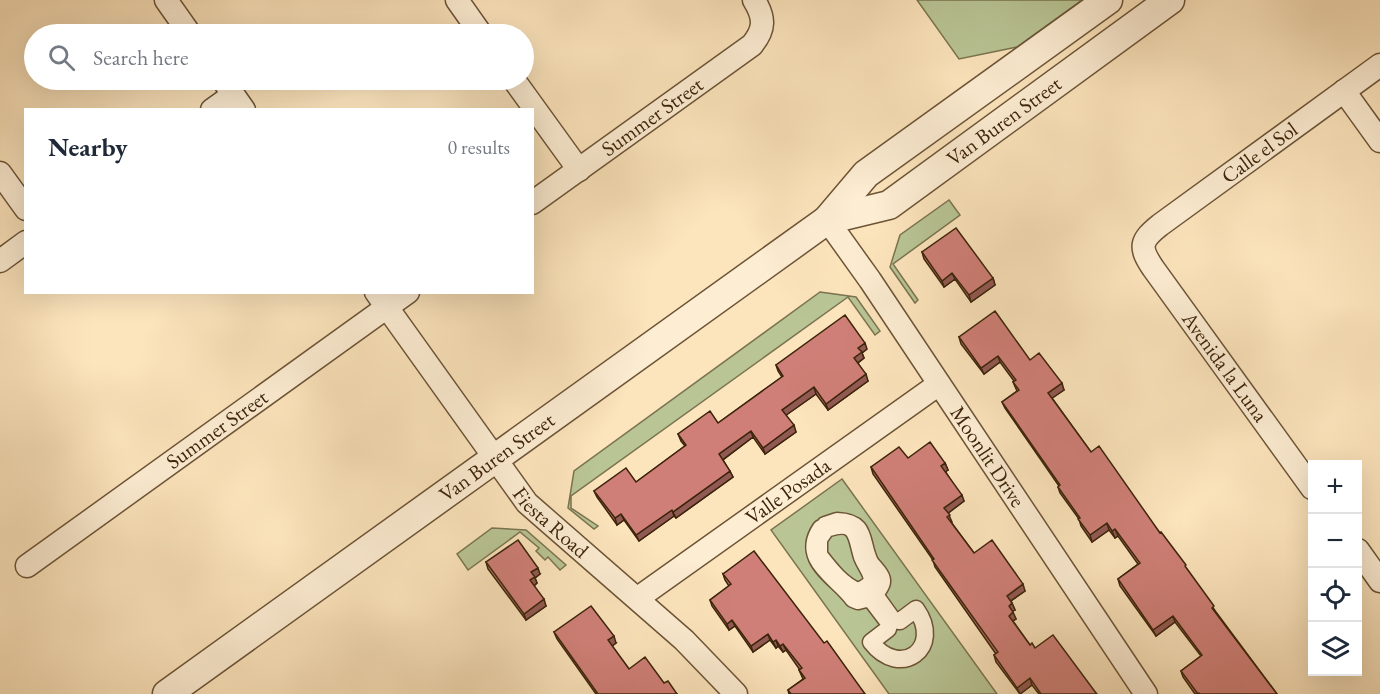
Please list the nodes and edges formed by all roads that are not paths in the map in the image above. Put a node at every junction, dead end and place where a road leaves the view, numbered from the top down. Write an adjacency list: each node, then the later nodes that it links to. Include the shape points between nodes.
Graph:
1 (166, 0): 6 (street)
2 (457, 0): 7 (street)
3 (754, 0): 14 (street, Summer Street, via 764,21 752,45)
4 (1108, 0): 18 (street, Van Buren Street, via 866,174)
5 (1170, 0): 18 (street, Van Buren Street, via 889,205)
6 (183, 24)
7 (474, 24)
8 (1380, 65): 10 (street, Calle el Sol)
9 (521, 90): 14 (street)
10 (1344, 91): 13 (street); 20 (street, Calle el Sol, via 1160,225)
11 (233, 95): 12 (street)
12 (215, 108)
13 (1380, 141)
14 (579, 170): 16 (street, Summer Street)
15 (0, 173): 17 (street)
16 (534, 202)
17 (24, 206)
18 (827, 220): 24 (street, Moonlit Drive); 25 (street, Van Buren Street)
19 (24, 243): 21 (street)
20 (1143, 245): 26 (street, Avenida la Luna, via 1144,256)
21 (0, 261)
22 (401, 294): 23 (street, Summer Street)
23 (381, 300): 25 (street, Fiesta Road); 28 (street, Summer Street)
24 (939, 384): 31 (street, Valle Posada); 34 (street, Moonlit Drive)
25 (494, 458): 31 (street, Fiesta Road, via 527,503); 32 (street, Van Buren Street)
26 (1308, 482)
27 (1362, 556): 30 (street)
28 (27, 566)
29 (868, 567): 29 (street, via 859,539 850,528 825,525 845,521 861,532 871,562 882,578 875,595 893,620 900,621 916,609 923,619 923,645 914,656 902,660 889,658 871,642 888,629 889,623 870,598 853,599 819,563 814,540 821,528 824,532 819,539 819,555 838,578 858,591 872,580)
30 (1380, 581)
31 (638, 598): 33 (street, Fiesta Road)
32 (167, 694)
33 (736, 694)
34 (1146, 694)

